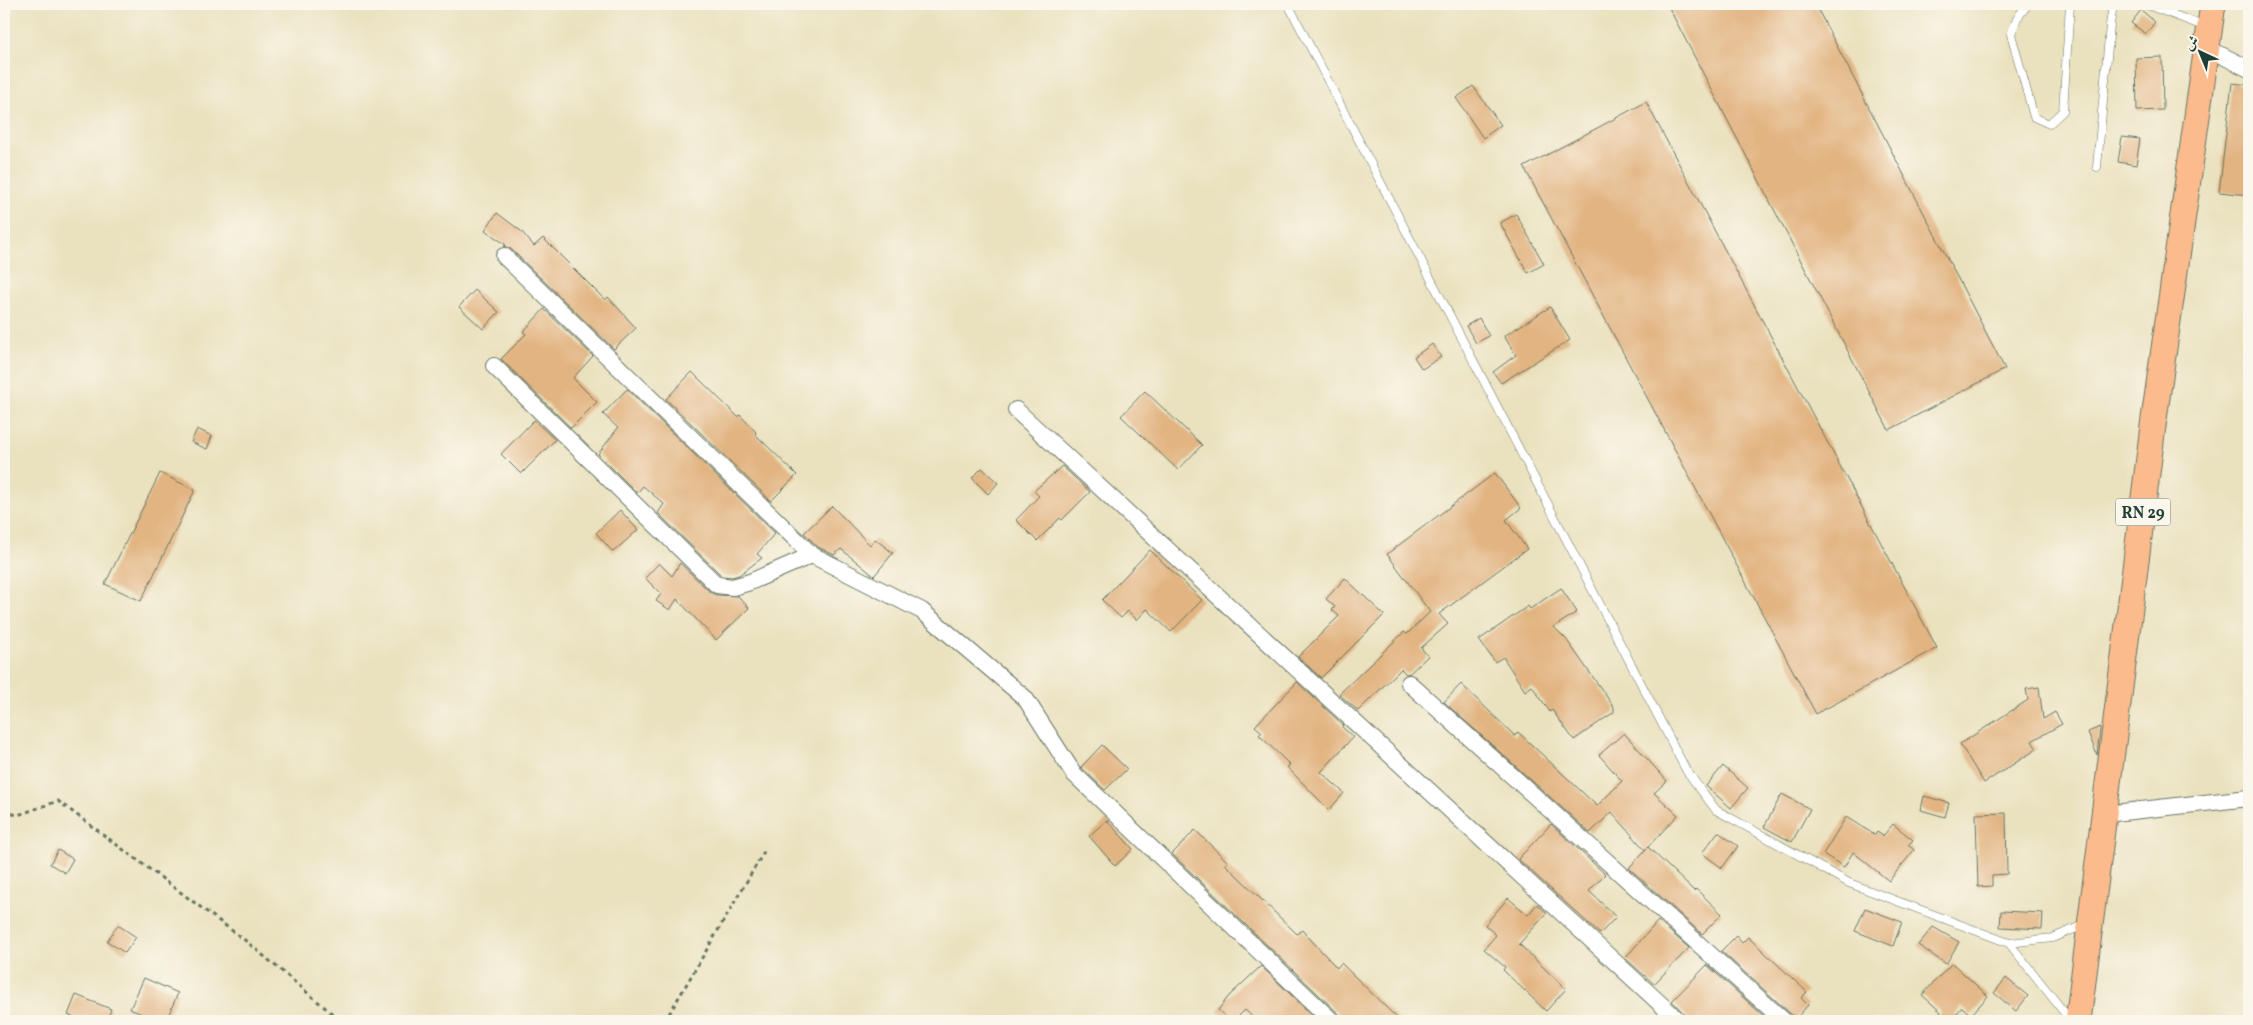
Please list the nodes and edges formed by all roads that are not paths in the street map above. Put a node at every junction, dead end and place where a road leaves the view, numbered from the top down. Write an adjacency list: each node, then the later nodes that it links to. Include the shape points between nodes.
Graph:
1 (1288, 4): 18 (lane, via 1686,770 1716,810 1849,883)
2 (2028, 4): 3 (lane, via 2017,18 2011,34 2034,116 2049,124 2063,111)
3 (2070, 4)
4 (2113, 4): 9 (lane)
5 (2144, 4): 7 (lane)
6 (2213, 4): 7 (main road, RN 29)
7 (2208, 38): 8 (street); 16 (main road, RN 29, via 2153,426)
8 (2249, 69)
9 (2097, 166)
10 (504, 256): 13 (street)
11 (494, 366): 13 (street, via 717,585 733,587 750,582)
12 (1016, 410): 20 (street)
13 (812, 555): 19 (street, via 922,611 1025,698 1074,774)
14 (1409, 683): 21 (street)
15 (2249, 798): 16 (street)
16 (2105, 814): 17 (main road, RN 29)
17 (2090, 923): 18 (lane, via 2053,938); 23 (main road, RN 29)
18 (2009, 943): 22 (lane)
19 (1332, 1021)
20 (1679, 1021)
21 (1784, 1021)
22 (2072, 1021)
23 (2078, 1021)

